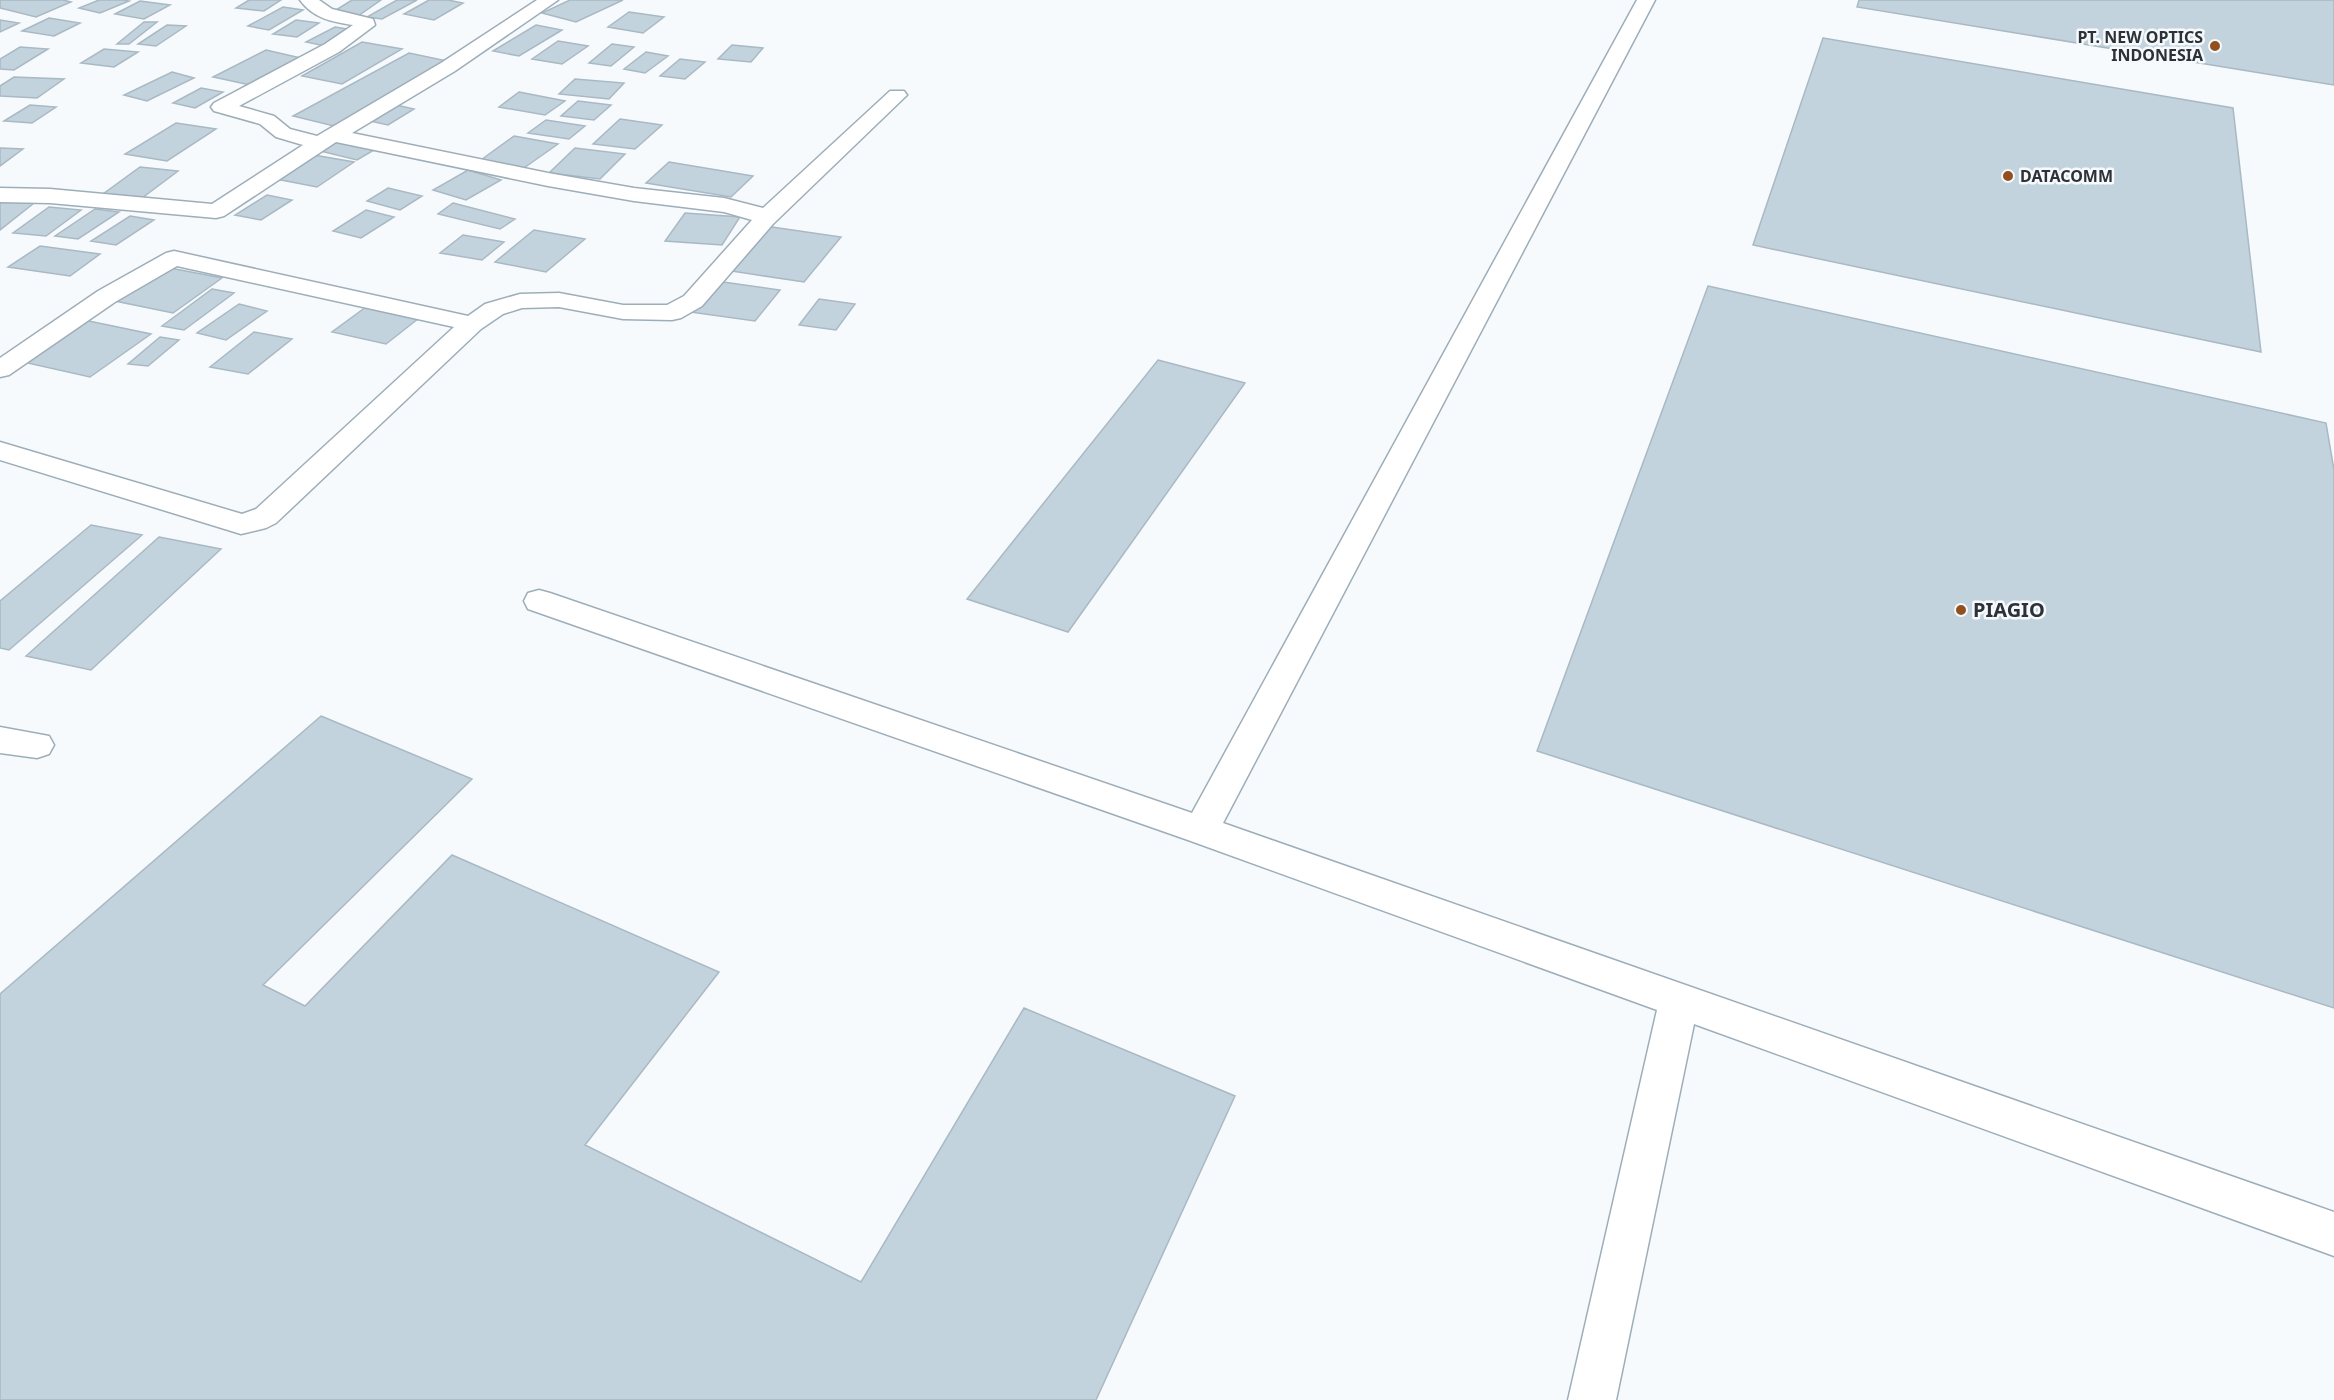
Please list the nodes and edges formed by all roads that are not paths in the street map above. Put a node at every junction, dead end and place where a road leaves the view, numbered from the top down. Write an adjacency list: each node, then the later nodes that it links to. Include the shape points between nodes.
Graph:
1 (309, 0): 5 (street, via 318,11 366,25 332,48 221,107 267,120 283,133)
2 (549, 0): 5 (street, via 448,67)
3 (1646, 0): 14 (street)
4 (897, 95): 7 (street)
5 (326, 139): 6 (street, via 216,211); 7 (street, via 725,206)
6 (0, 195)
7 (765, 219): 8 (street, via 693,301 672,313 623,312 558,300 520,301 494,309)
8 (472, 324): 9 (street, via 174,258 108,294); 10 (street, via 256,522 241,524)
9 (0, 369)
10 (0, 451)
11 (538, 601): 14 (street)
12 (0, 740): 13 (street)
13 (37, 745)
14 (1201, 830): 15 (street)
15 (1679, 1001): 16 (street); 17 (street)
16 (2334, 1234)
17 (1592, 1400)

